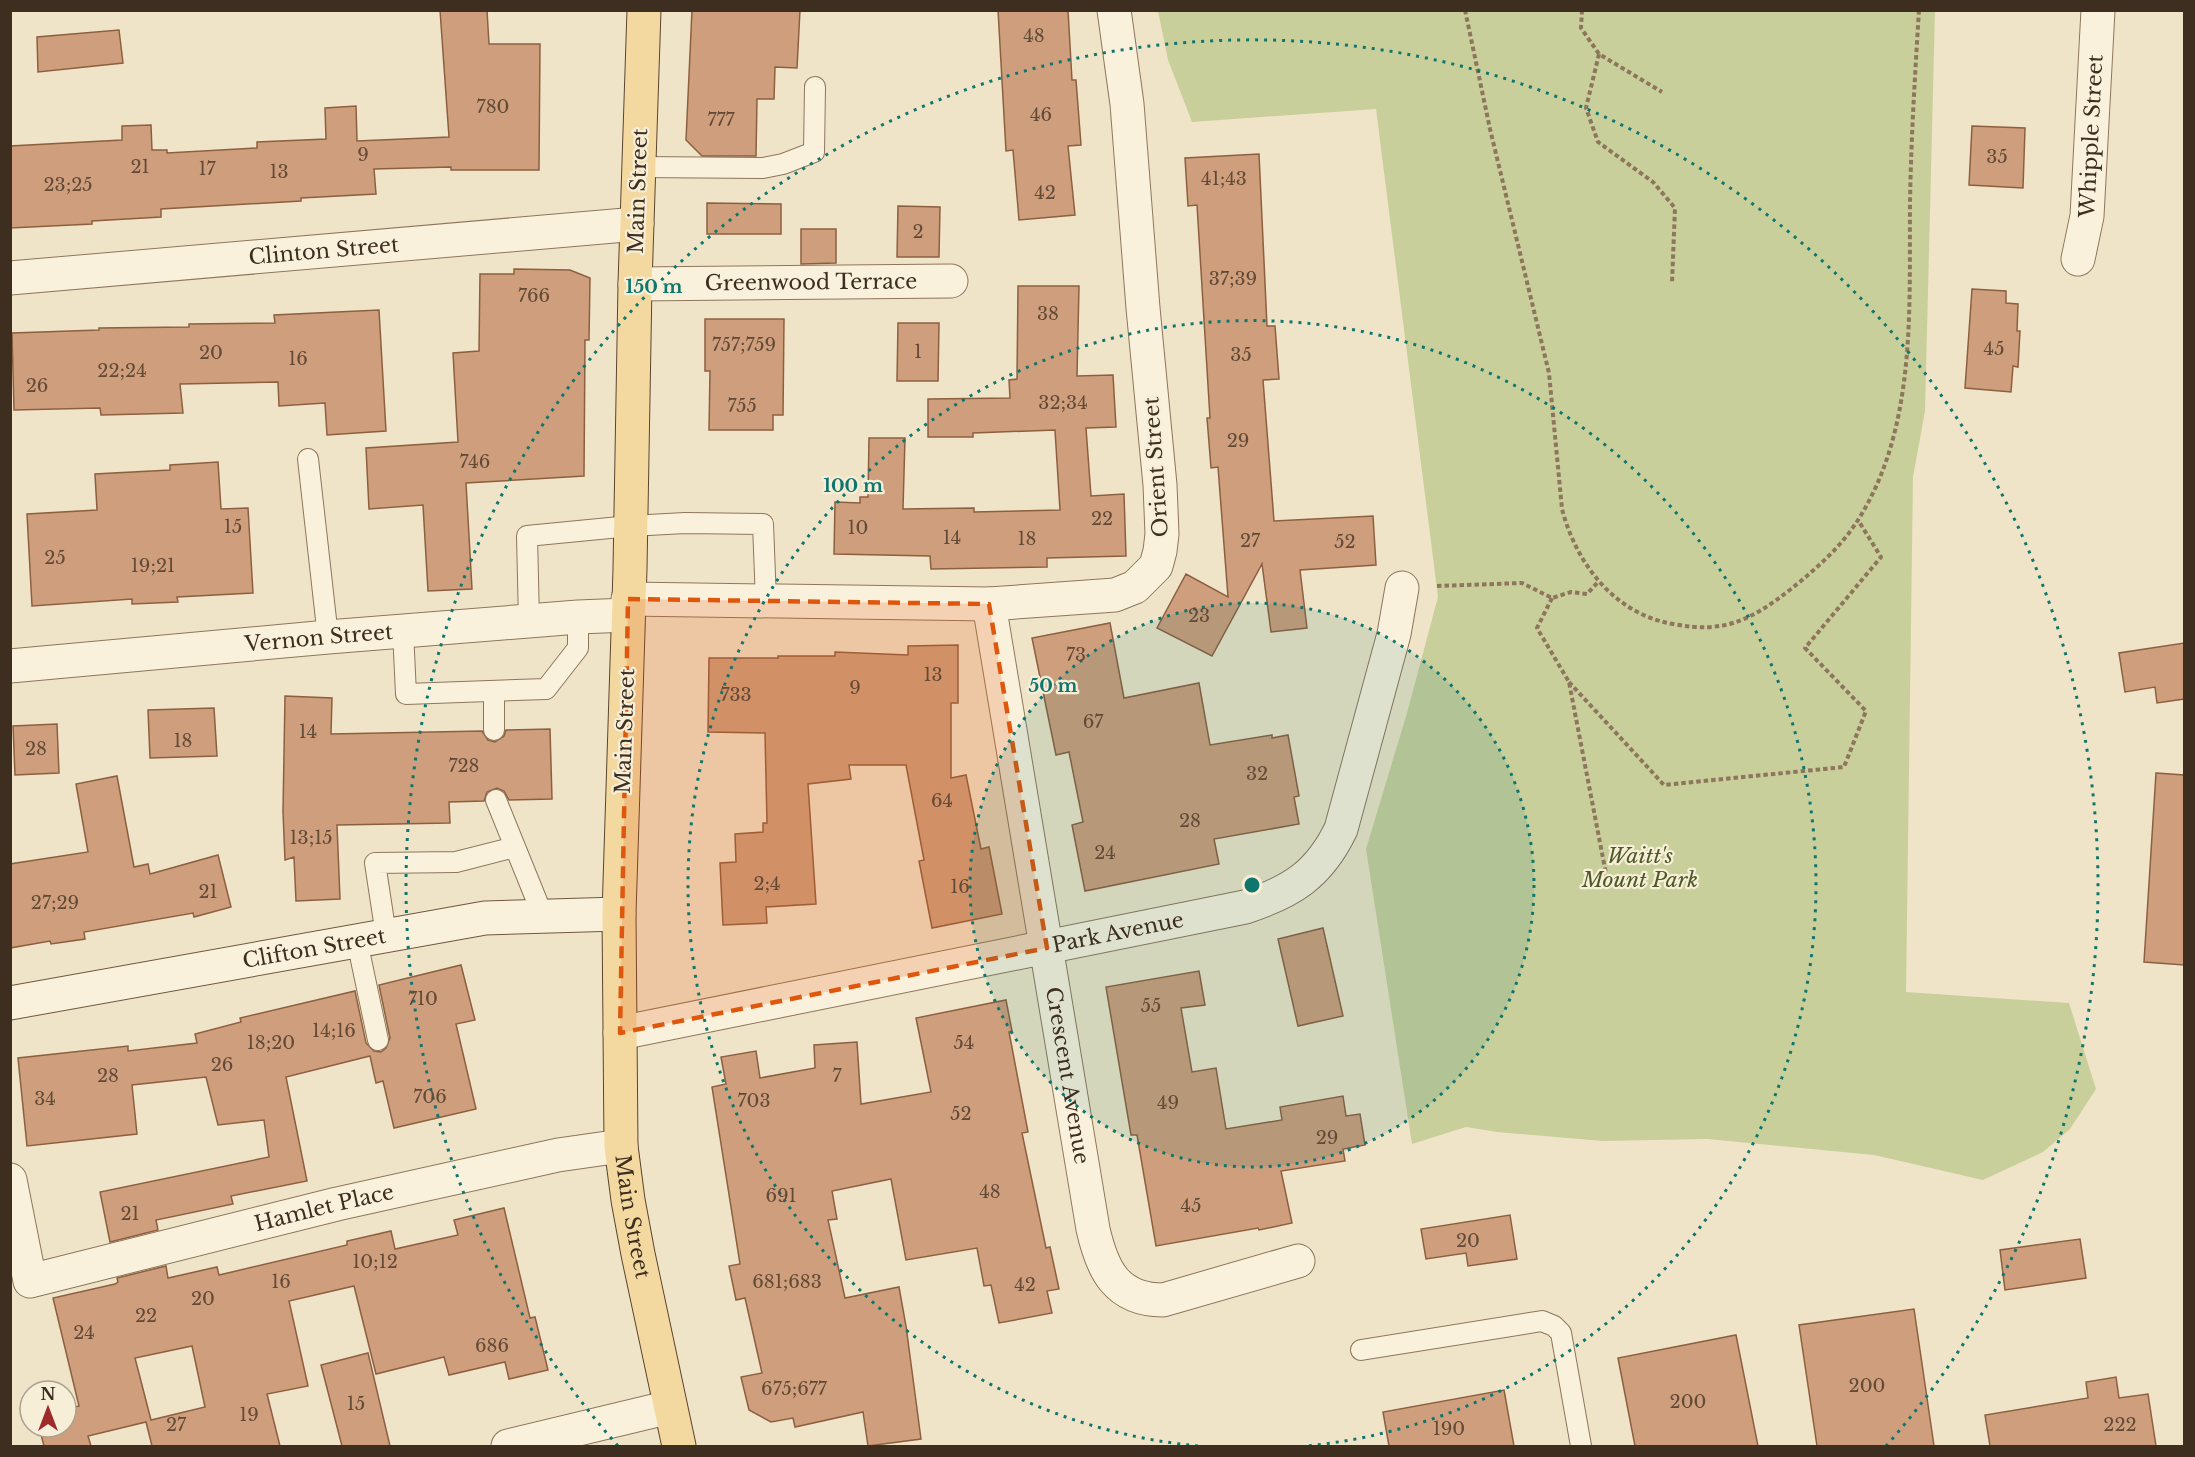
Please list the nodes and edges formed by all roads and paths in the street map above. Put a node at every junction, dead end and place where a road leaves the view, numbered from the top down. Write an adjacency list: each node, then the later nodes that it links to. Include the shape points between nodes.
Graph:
1 (644, 10): 10 (main road, Main Street)
2 (1114, 10): 24 (street, Orient Street, via 1127,104 1160,485 1160,551 1149,575 1122,593)
3 (1465, 10): 20 (path, via 1492,140 1549,373 1562,509 1576,550)
4 (1582, 10): 7 (path, via 1581,28)
5 (1919, 10): 18 (path, via 1902,400 1890,449)
6 (2098, 10): 12 (street, Whipple Street, via 2088,205)
7 (1599, 54): 9 (path); 15 (path, via 1586,108 1598,142 1653,182 1675,208)
8 (815, 87): 10 (lane, via 814,152 763,168)
9 (1662, 92)
10 (639, 167): 11 (main road, Main Street)
11 (637, 224): 13 (street, Clinton Street); 16 (main road, Main Street)
12 (2078, 259)
13 (10, 278)
14 (951, 281): 16 (street, Greenwood Terrace)
15 (1672, 283)
16 (635, 284): 19 (main road, Main Street)
17 (308, 459): 29 (lane)
18 (1858, 520): 20 (path, via 1840,544 1796,584 1758,613 1735,623 1700,628 1669,624 1627,605); 31 (path, via 1881,557 1805,648 1866,711 1844,767 1664,785)
19 (630, 525): 23 (lane, via 763,524); 25 (main road, Main Street); 27 (lane, via 527,536)
20 (1598, 582): 22 (path, via 1587,594 1571,592)
21 (1402, 588): 22 (path, via 1522,582); 40 (street, Park Avenue, via 1394,634 1346,815 1335,842 1314,871 1289,889 1245,907)
22 (1552, 598): 31 (path, via 1537,628)
23 (766, 601): 24 (street, Orient Street); 25 (street, Orient Street)
24 (989, 604): 40 (street, Crescent Avenue)
25 (628, 607): 26 (street, Vernon Street); 37 (main road, Main Street)
26 (578, 617): 27 (street, Vernon Street); 32 (lane, via 578,648 546,689)
27 (529, 621): 28 (street, Vernon Street)
28 (403, 631): 29 (street, Vernon Street); 32 (lane, via 406,694)
29 (328, 637): 30 (street, Vernon Street)
30 (10, 666)
31 (1569, 682): 36 (path)
32 (494, 691): 33 (lane)
33 (494, 730)
34 (496, 800): 35 (lane)
35 (515, 847): 38 (lane); 39 (lane, via 456,862 375,863)
36 (1607, 879)
37 (619, 914): 38 (street, Clifton Street); 42 (main road, Main Street)
38 (543, 916): 39 (street, Clifton Street, via 485,918)
39 (372, 938): 41 (street, Clifton Street); 43 (lane)
40 (1047, 948): 42 (street, Park Avenue); 46 (street, Crescent Avenue, via 1093,1229 1107,1272 1118,1285 1137,1296 1163,1300)
41 (10, 1003)
42 (620, 1033): 44 (main road, Main Street)
43 (378, 1040)
44 (621, 1146): 45 (street, Hamlet Place, via 558,1155 337,1204 30,1281); 48 (main road, Main Street, via 628,1200)
45 (10, 1180)
46 (1298, 1261)
47 (1361, 1350): 51 (lane, via 1548,1323 1561,1333)
48 (670, 1407): 49 (street); 50 (main road, Main Street)
49 (508, 1446)
50 (679, 1446)
51 (1581, 1446)

